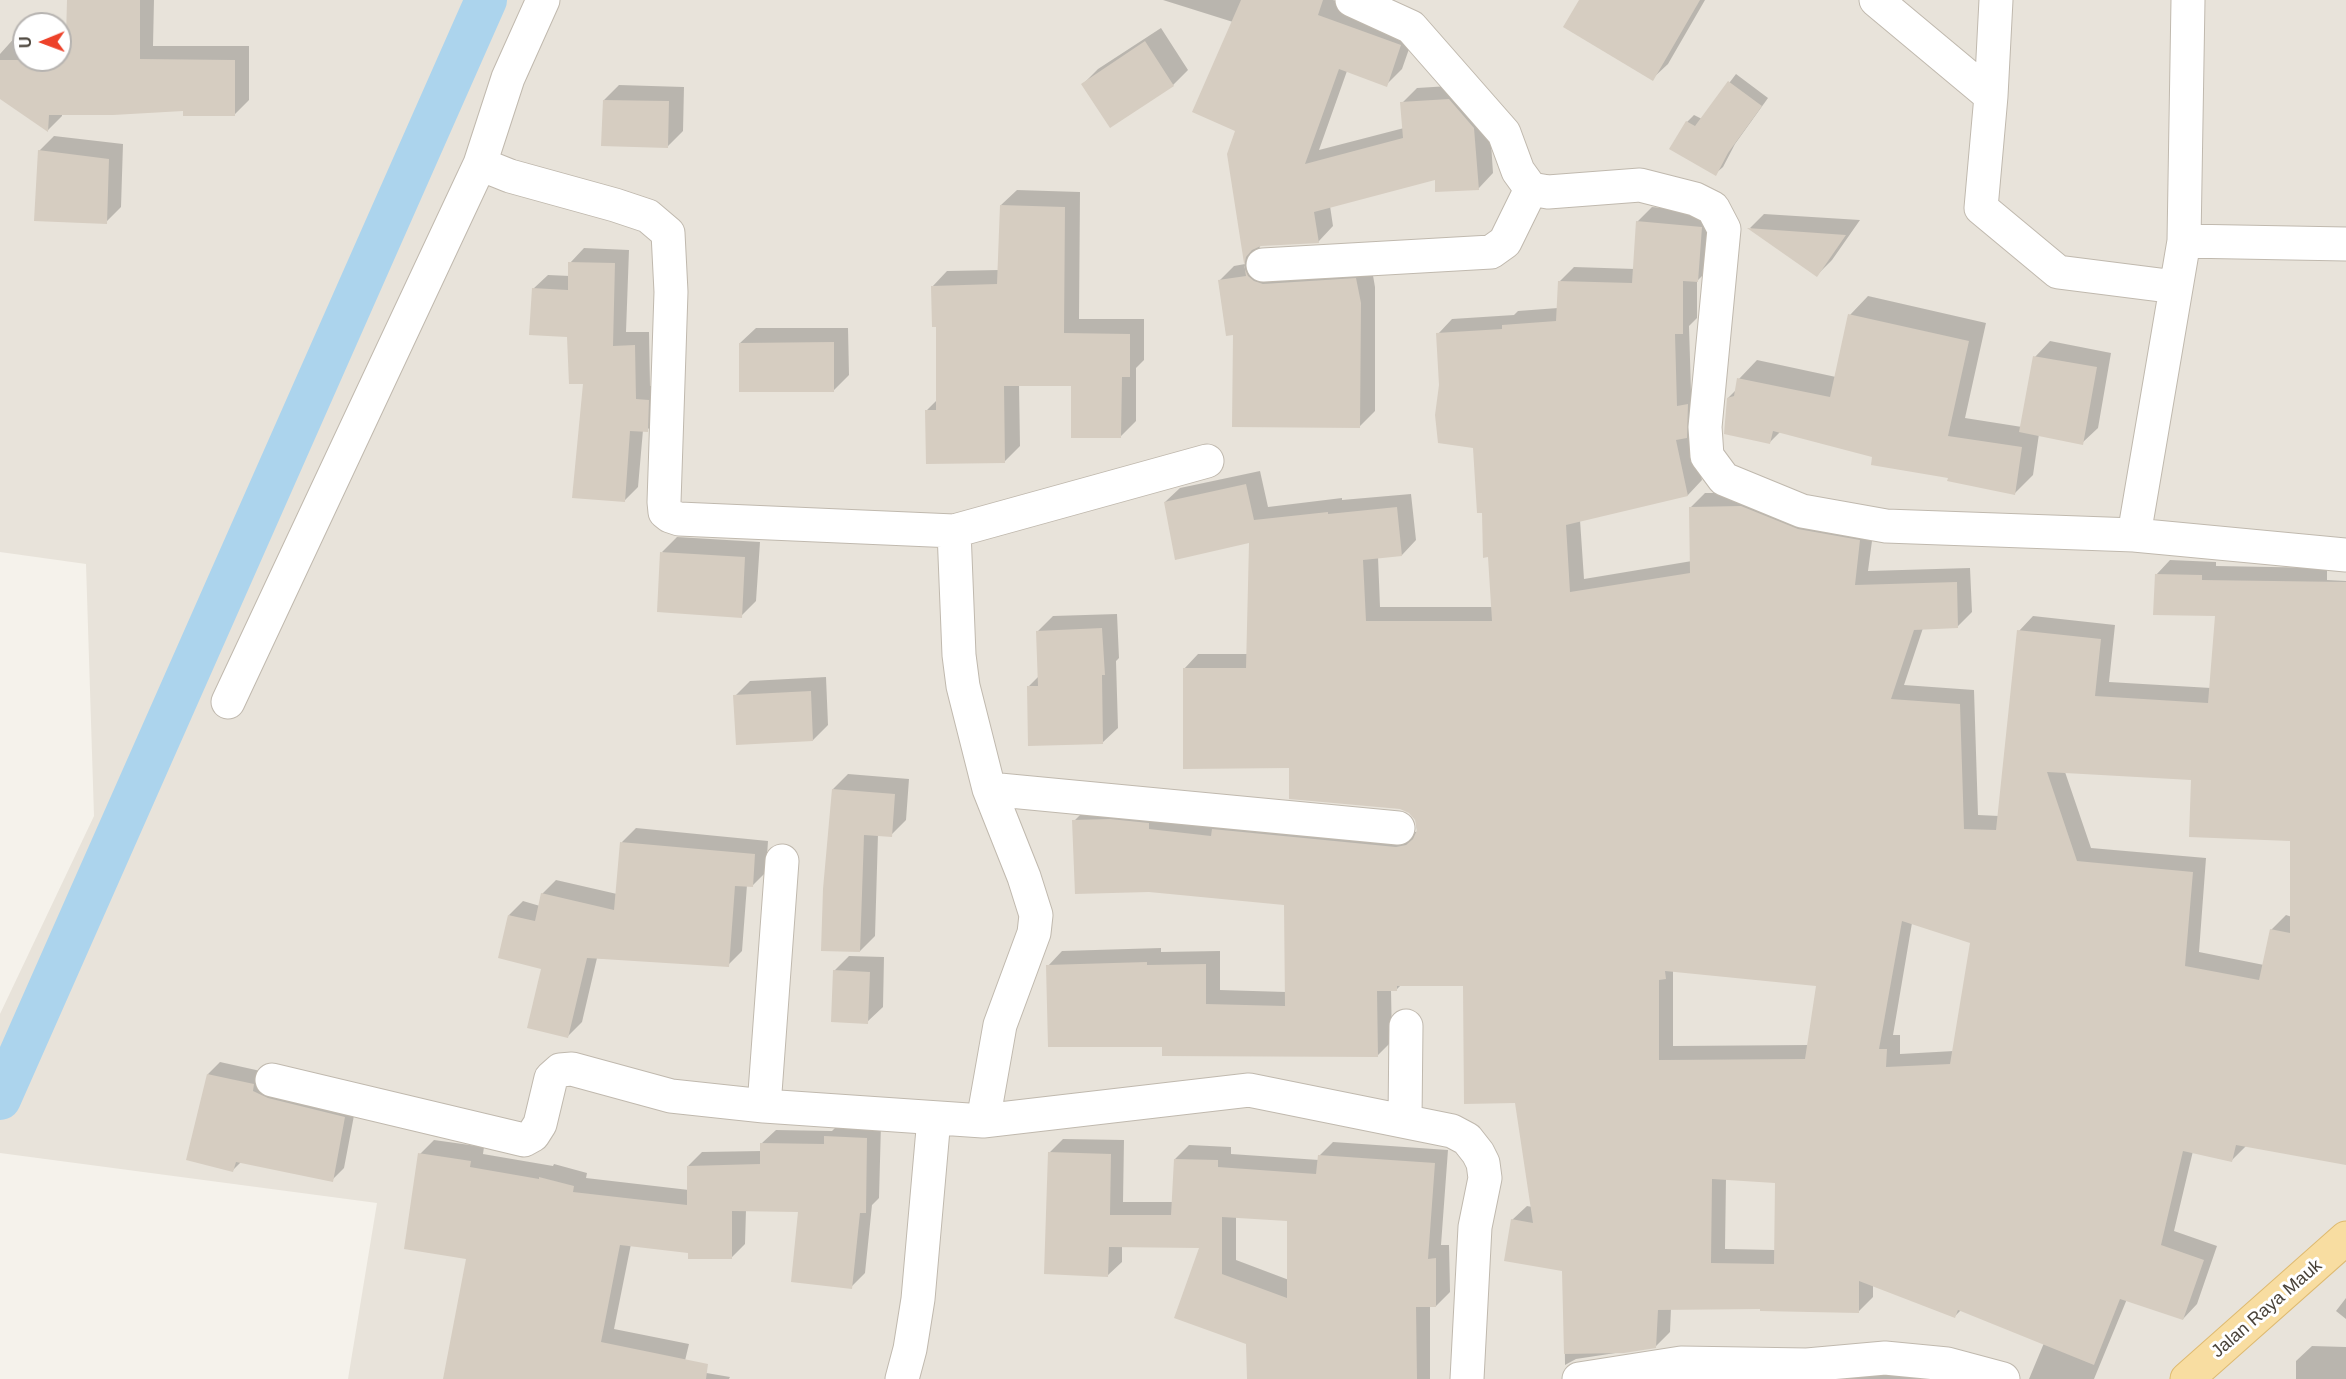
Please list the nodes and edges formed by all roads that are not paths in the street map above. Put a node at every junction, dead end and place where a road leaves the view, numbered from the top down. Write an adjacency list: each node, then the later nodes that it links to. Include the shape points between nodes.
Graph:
1 (543, 0): 7 (street, via 508,78)
2 (1352, 0): 8 (street, via 1411,27 1504,133 1518,171)
3 (1876, 0): 6 (street)
4 (1996, 0): 6 (street)
5 (2188, 0): 9 (street)
6 (1991, 96): 12 (street, via 1981,208 2058,272)
7 (480, 164): 14 (street, via 648,216 668,233 670,315 664,502 665,512 670,516); 17 (street)
8 (1531, 189): 11 (street, via 1505,242 1491,252); 15 (street, via 1548,192 1640,185 1695,199 1713,208 1724,229 1705,427 1707,456 1724,479 1802,511 1886,526)
9 (2184, 241): 10 (street); 12 (street)
10 (2346, 244)
11 (1263, 265)
12 (2176, 287): 15 (street)
13 (1207, 460): 14 (street)
14 (954, 531): 18 (street, via 963,686)
15 (2134, 535): 16 (street)
16 (2346, 555)
17 (228, 702)
18 (989, 789): 19 (street); 26 (street, via 1036,915 1034,933 1000,1025)
19 (1398, 828)
20 (782, 861): 23 (street)
21 (1406, 1026): 25 (street)
22 (272, 1080): 23 (street, via 525,1140 540,1124 551,1078 560,1070 572,1068 671,1096)
23 (764, 1106): 24 (street)
24 (934, 1118): 26 (street); 28 (street, via 918,1299)
25 (1405, 1120): 26 (street, via 1249,1090); 29 (street, via 1467,1138 1483,1163 1485,1178 1475,1227)
26 (983, 1121)
27 (2346, 1238): 32 (main road, Jalan Raya Mauk)
28 (902, 1379)
29 (1467, 1379)
30 (1579, 1379): 31 (street, via 1680,1363 1807,1365 1885,1358 1947,1364)
31 (2003, 1379)
32 (2187, 1379)

